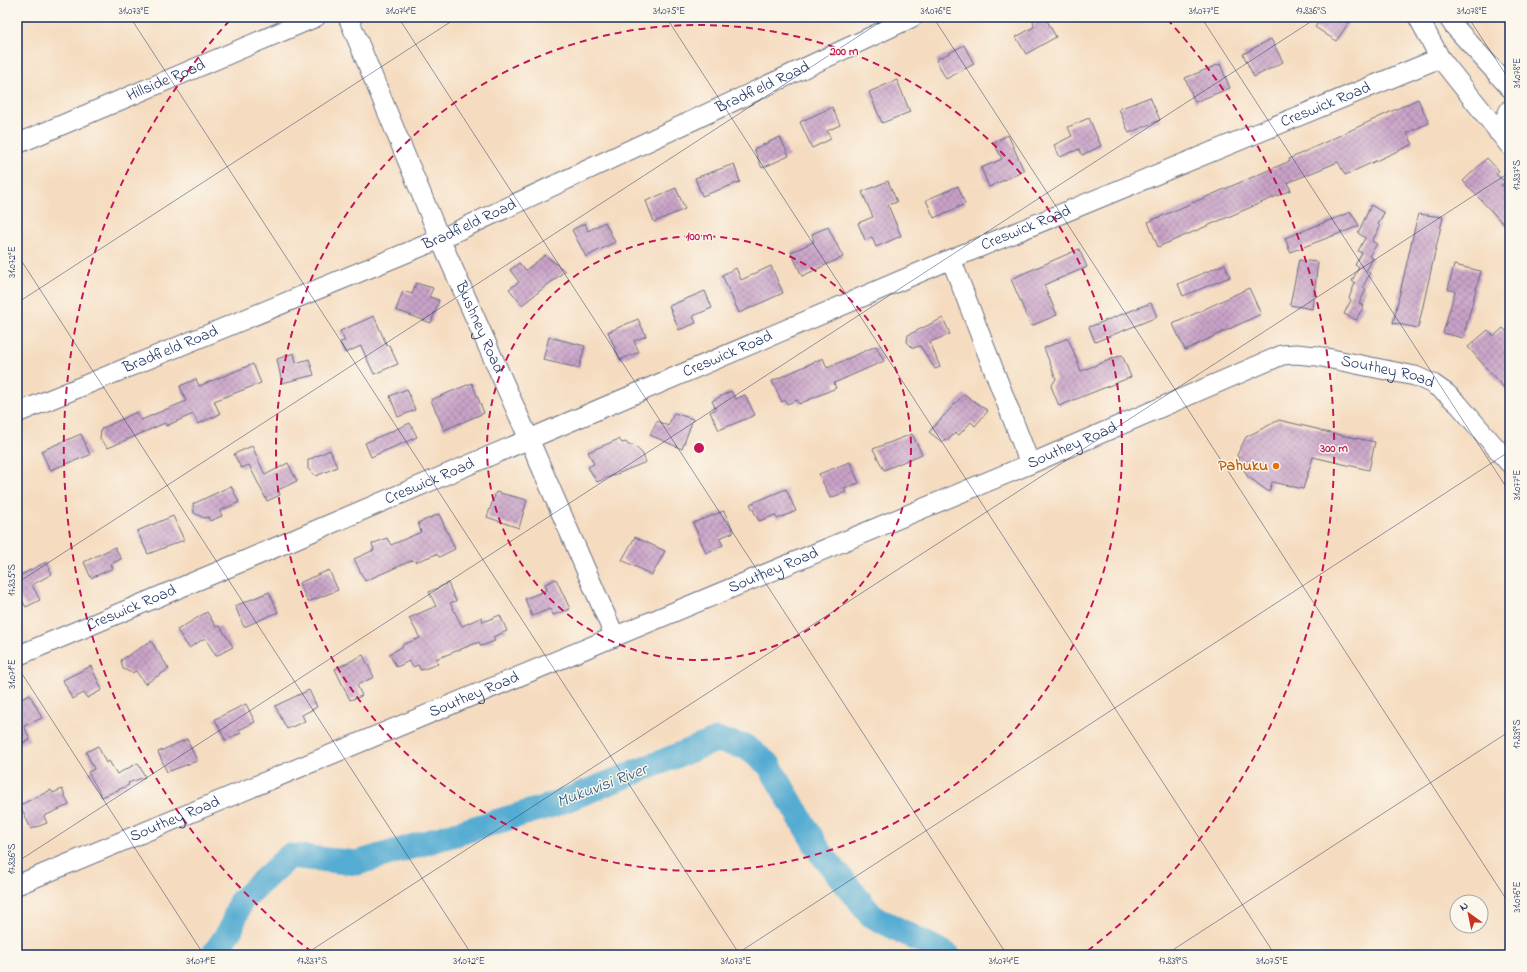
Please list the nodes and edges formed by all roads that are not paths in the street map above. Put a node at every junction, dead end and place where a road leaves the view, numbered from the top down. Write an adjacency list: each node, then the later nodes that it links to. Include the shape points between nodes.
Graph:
1 (316, 17): 10 (street, Hillside Road)
2 (348, 17): 11 (street, Bushney Road)
3 (913, 17): 11 (street, Bradfield Road)
4 (1418, 17): 6 (street)
5 (1448, 17): 7 (street)
6 (1440, 58): 9 (street); 12 (street, Creswick Road)
7 (1510, 88)
8 (1510, 110): 9 (street)
9 (1504, 139)
10 (17, 144)
11 (440, 239): 13 (street, Bradfield Road); 14 (street, Bushney Road)
12 (950, 259): 14 (street, Creswick Road); 15 (street)
13 (17, 413)
14 (529, 438): 17 (street, Bushney Road); 18 (street, Creswick Road)
15 (1030, 464): 16 (street, Southey Road, via 1282,355 1296,354 1415,376 1432,384 1459,405); 17 (street, Southey Road)
16 (1510, 464)
17 (614, 637): 19 (street, Southey Road)
18 (17, 656)
19 (17, 885)

